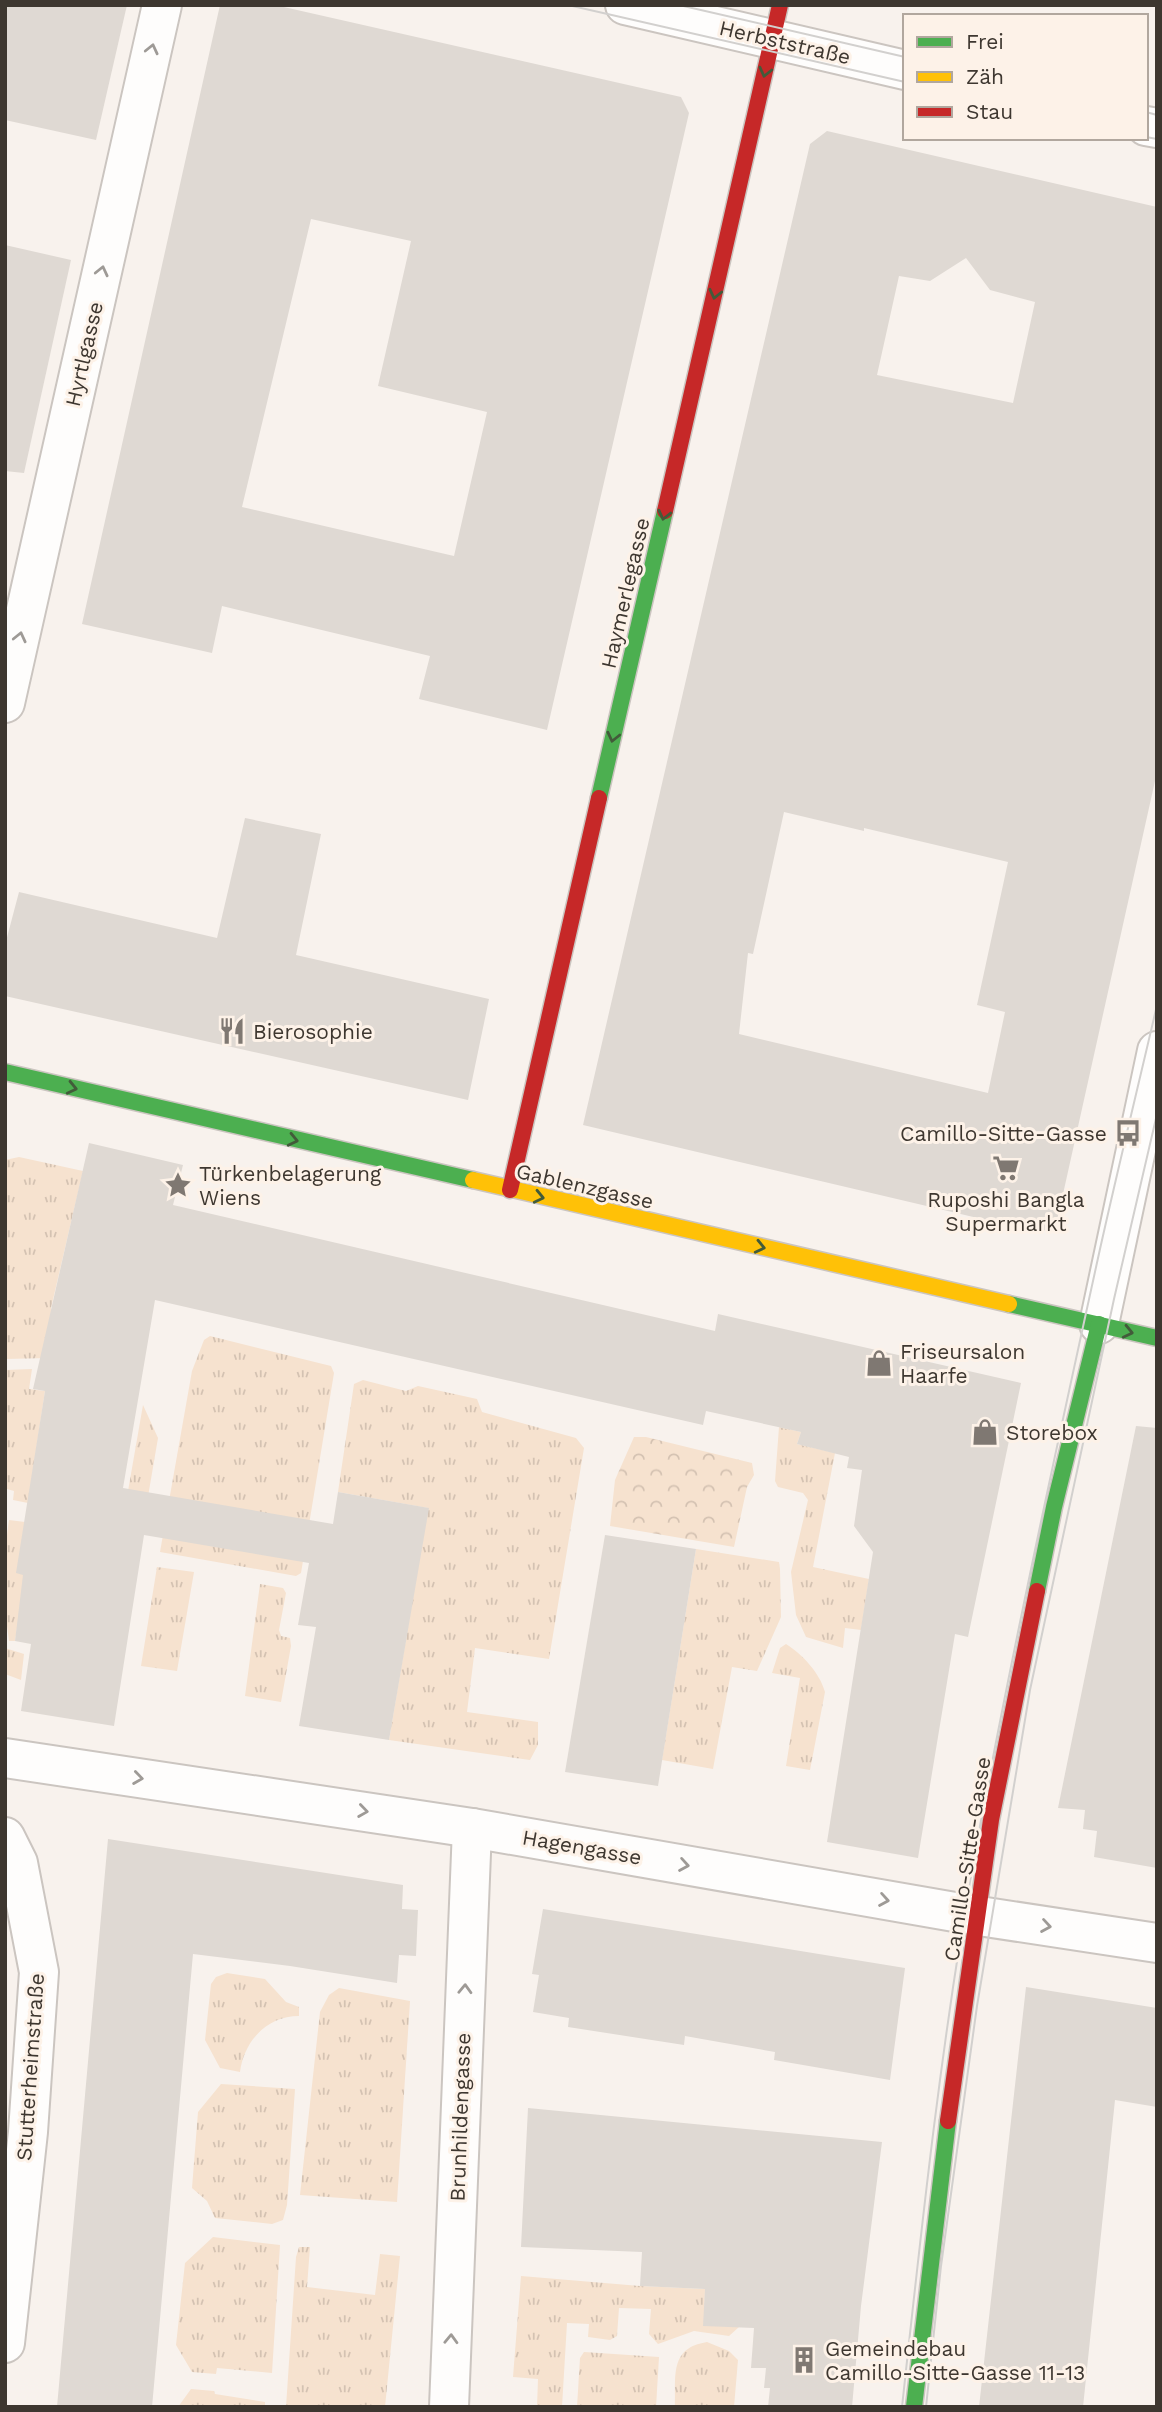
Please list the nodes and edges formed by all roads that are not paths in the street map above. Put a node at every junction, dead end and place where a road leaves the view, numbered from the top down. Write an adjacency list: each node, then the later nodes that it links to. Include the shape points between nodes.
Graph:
1 (162, 5): 5 (street, Hyrtlgasse, one-way to 1)
2 (625, 5): 3 (street, Herbststraße)
3 (776, 22): 4 (street, Herbststraße); 8 (street, Haymerlegasse, one-way to 8)
4 (903, 69)
5 (5, 704)
6 (1157, 1051): 9 (street)
7 (5, 1072): 8 (street, Gablenzgasse, one-way to 8)
8 (510, 1191): 9 (street, Gablenzgasse, one-way to 9)
9 (1099, 1324): 10 (street, Gablenzgasse, one-way to 10); 14 (street, Camillo-Sitte-Gasse, via 1046,1548 991,1820)
10 (1157, 1338)
11 (5, 1758): 12 (street, Hagengasse, one-way to 12)
12 (472, 1828): 14 (street, Hagengasse, one-way to 14); 17 (street, Brunhildengasse, one-way to 12)
13 (5, 1837): 16 (street, Stutterheimstraße, via 18,1863 39,1972 28,2132)
14 (978, 1916): 15 (street, Hagengasse, one-way to 15); 18 (street, Camillo-Sitte-Gasse)
15 (1157, 1943)
16 (5, 2343)
17 (449, 2407)
18 (914, 2407)

